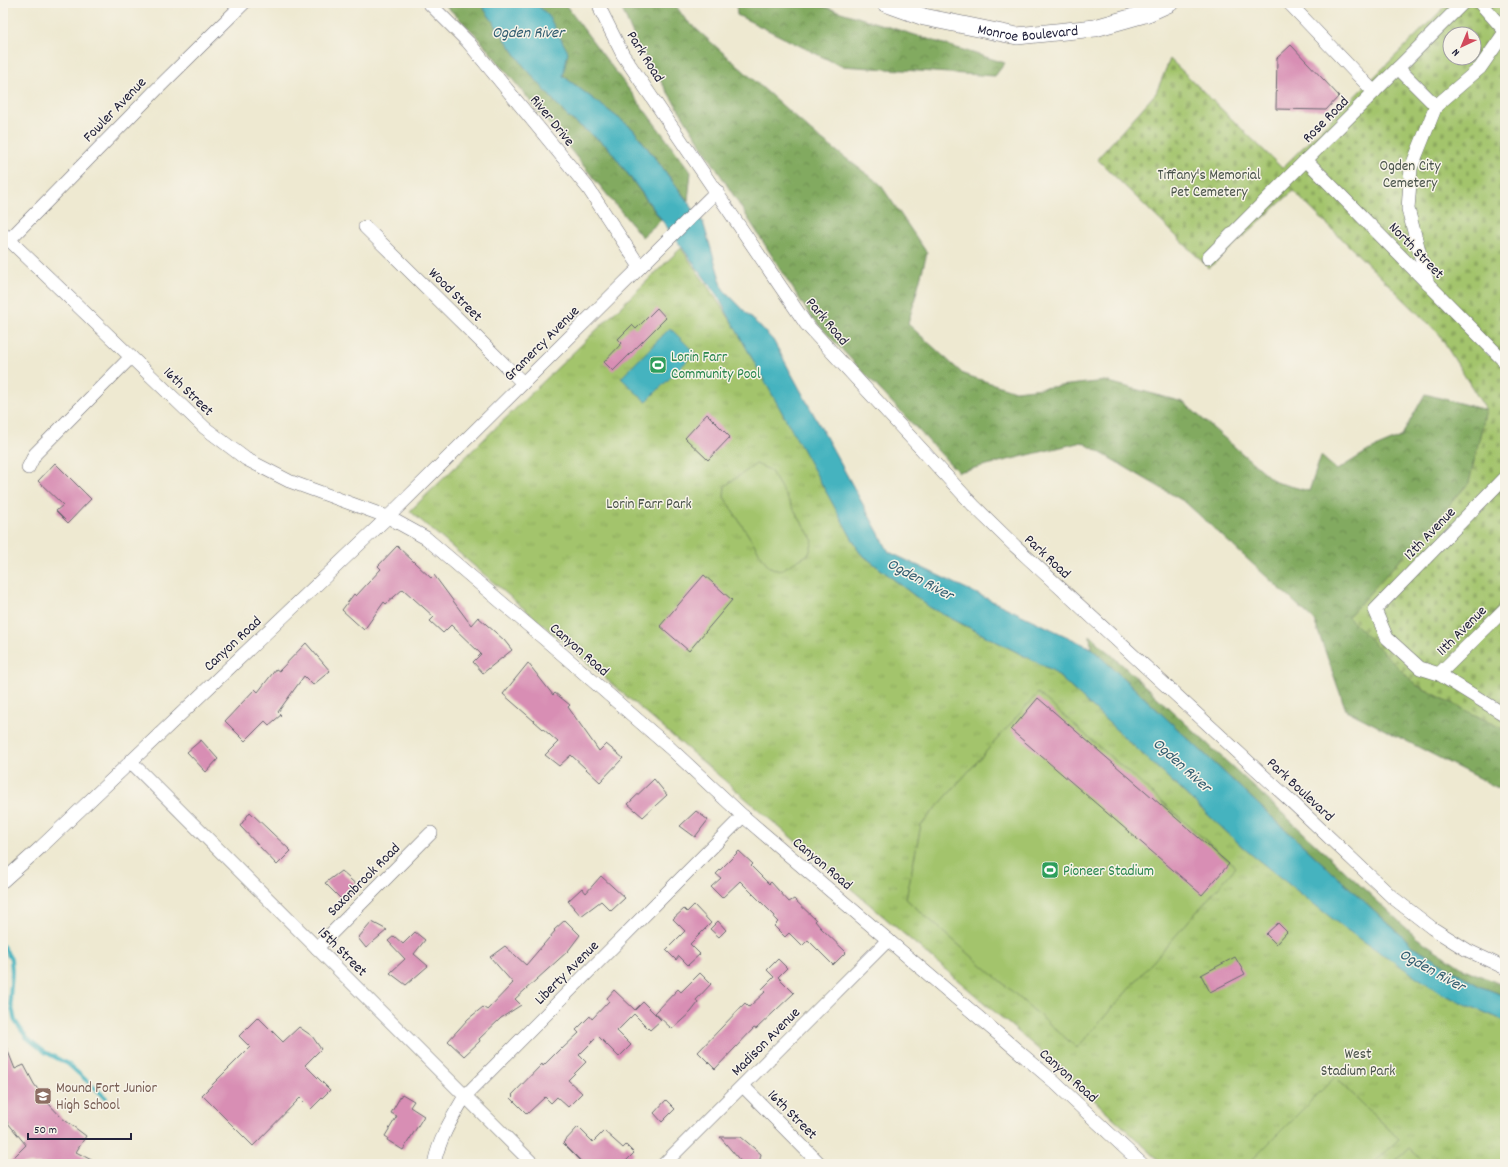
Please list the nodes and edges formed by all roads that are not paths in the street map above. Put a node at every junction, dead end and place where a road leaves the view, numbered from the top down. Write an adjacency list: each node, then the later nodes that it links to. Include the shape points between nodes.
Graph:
1 (244, 3): 16 (street, Fowler Avenue)
2 (429, 3): 18 (street, River Drive, via 468,42 588,188)
3 (599, 3): 14 (street, Park Road, via 623,55)
4 (885, 3): 5 (main road, Monroe Boulevard, via 924,17 1017,36 1095,28 1148,14)
5 (1170, 3)
6 (1289, 3): 11 (street)
7 (1463, 3): 10 (street, Rose Road)
8 (1480, 3): 9 (street)
9 (1505, 31): 12 (street, via 1480,68)
10 (1398, 68): 11 (street, Rose Road); 12 (street)
11 (1374, 92): 13 (street, Rose Road)
12 (1436, 106): 19 (street, via 1411,168 1408,209)
13 (1306, 160): 17 (street, Rose Road); 19 (street, North Street)
14 (717, 191): 18 (street, Gramercy Avenue); 27 (street, Park Road, via 806,324 974,506)
15 (365, 227): 22 (street, Wood Street)
16 (6, 237): 20 (street, 16th Street)
17 (1208, 258)
18 (640, 267): 22 (street, Gramercy Avenue)
19 (1428, 284): 21 (street, North Street)
20 (131, 357): 23 (street, via 35,454); 25 (street, 16th Street, via 205,428 246,459 288,481)
21 (1505, 362)
22 (523, 383): 25 (street, Gramercy Avenue)
23 (28, 468)
24 (1505, 477): 28 (street, 12th Avenue, via 1375,610 1387,638 1420,668)
25 (388, 517): 30 (street, Canyon Road); 31 (street, Canyon Road, via 426,538 592,679)
26 (1505, 609): 28 (street, 11th Avenue)
27 (1089, 615): 36 (street, Park Boulevard, via 1392,897 1432,928 1467,950)
28 (1439, 674): 29 (street)
29 (1505, 715)
30 (130, 761): 33 (street, Canyon Road); 35 (street, 15th Street)
31 (743, 816): 34 (street, Canyon Road); 38 (street, Liberty Avenue)
32 (432, 832): 35 (street, Saxonbrook Road)
33 (3, 881)
34 (888, 940): 37 (street, Madison Avenue); 43 (street, Canyon Road, via 1052,1080)
35 (317, 948): 38 (street, 15th Street)
36 (1505, 968)
37 (743, 1086): 41 (street, Madison Avenue); 42 (street, 16th Street)
38 (465, 1096): 39 (street, Liberty Avenue, via 448,1125); 40 (street, 15th Street)
39 (434, 1164)
40 (533, 1164)
41 (664, 1164)
42 (820, 1164)
43 (1142, 1164)

